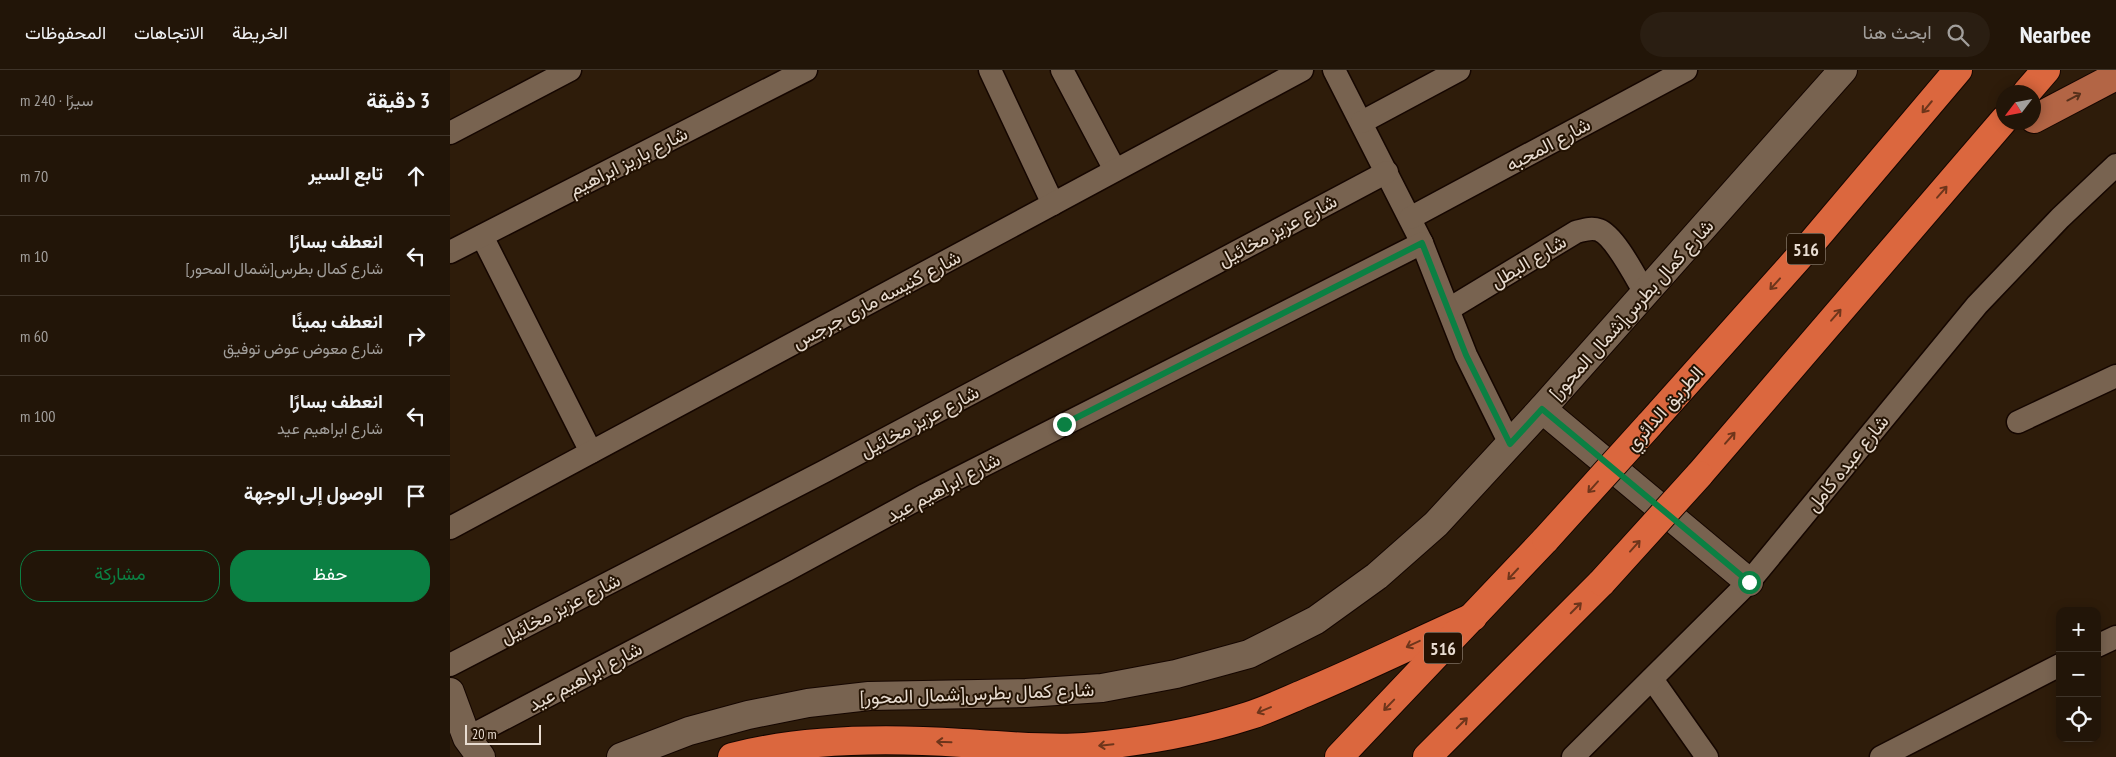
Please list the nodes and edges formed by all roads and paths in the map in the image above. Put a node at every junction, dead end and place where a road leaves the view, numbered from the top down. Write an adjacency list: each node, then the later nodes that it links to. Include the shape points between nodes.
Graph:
1 (570, 70): 18 (street)
2 (806, 70): 25 (street, شارع باريز ابراهيم)
3 (990, 70): 23 (street)
4 (1062, 70): 21 (street)
5 (1302, 70): 21 (street, شارع كنيسه مارى جرجس)
6 (1334, 70): 15 (street)
7 (1459, 70): 15 (street)
8 (1686, 70): 24 (street, شارع المحبه)
9 (1843, 70): 28 (street, شارع كمال بطرس[شمال المحور])
10 (1958, 70): 37 (highway, الطريق الدائري / 516, one-way to 37, bridge, via 1809,246)
11 (2046, 70): 13 (highway)
12 (2116, 76): 14 (main road, one-way to 12)
13 (2033, 85)
14 (2041, 115)
15 (1362, 122): 22 (street)
16 (1996, 129): 19 (highway)
17 (2015, 130): 19 (main road)
18 (450, 133)
19 (1975, 154): 46 (highway, one-way to 19, bridge, via 1602,582 1699,475)
20 (2116, 165): 36 (street, شارع عبده كامل, via 1977,305)
21 (1115, 170): 23 (street, شارع كنيسه مارى جرجس)
22 (1387, 172): 24 (street); 38 (street, شارع عزيز مخائيل, via 825,471)
23 (1053, 204): 34 (street, شارع كنيسه مارى جرجس)
24 (1410, 218): 26 (street)
25 (482, 236): 27 (street, شارع باريز ابراهيم); 34 (street)
26 (1422, 243): 29 (street); 42 (street, شارع ابراهيم عيد, via 951,482)
27 (450, 252)
28 (1645, 293): 29 (street, شارع البطل, via 1610,237 1600,230 1588,229 1576,232); 31 (street, شارع كمال بطرس[شمال المحور])
29 (1449, 309): 33 (street, via 1482,390)
30 (2116, 376): 32 (street)
31 (1542, 409): 33 (street, شارع كمال بطرس[شمال المحور]); 36 (street)
32 (2018, 422)
33 (1510, 444): 43 (street, شارع كمال بطرس[شمال المحور], via 1436,524 1377,576 1316,620 1249,654 1176,674 1102,688 869,696 808,702 689,731)
34 (591, 452): 35 (street, شارع كنيسه مارى جرجس)
35 (450, 528)
36 (1749, 582): 40 (street, شارع عبده كامل)
37 (1474, 616): 44 (highway, one-way to 44, via 1250,716 1196,731 1084,747 1027,748 896,740 762,749); 45 (highway, الطريق الدائري / 516, one-way to 45)
38 (450, 665)
39 (2056, 667): 49 (street)
40 (1652, 679): 47 (street, شارع عبده كامل); 48 (street)
41 (450, 692): 42 (street)
42 (474, 747)
43 (620, 757)
44 (732, 757)
45 (1339, 757)
46 (1427, 757)
47 (1573, 757)
48 (1706, 757)
49 (1881, 757)

